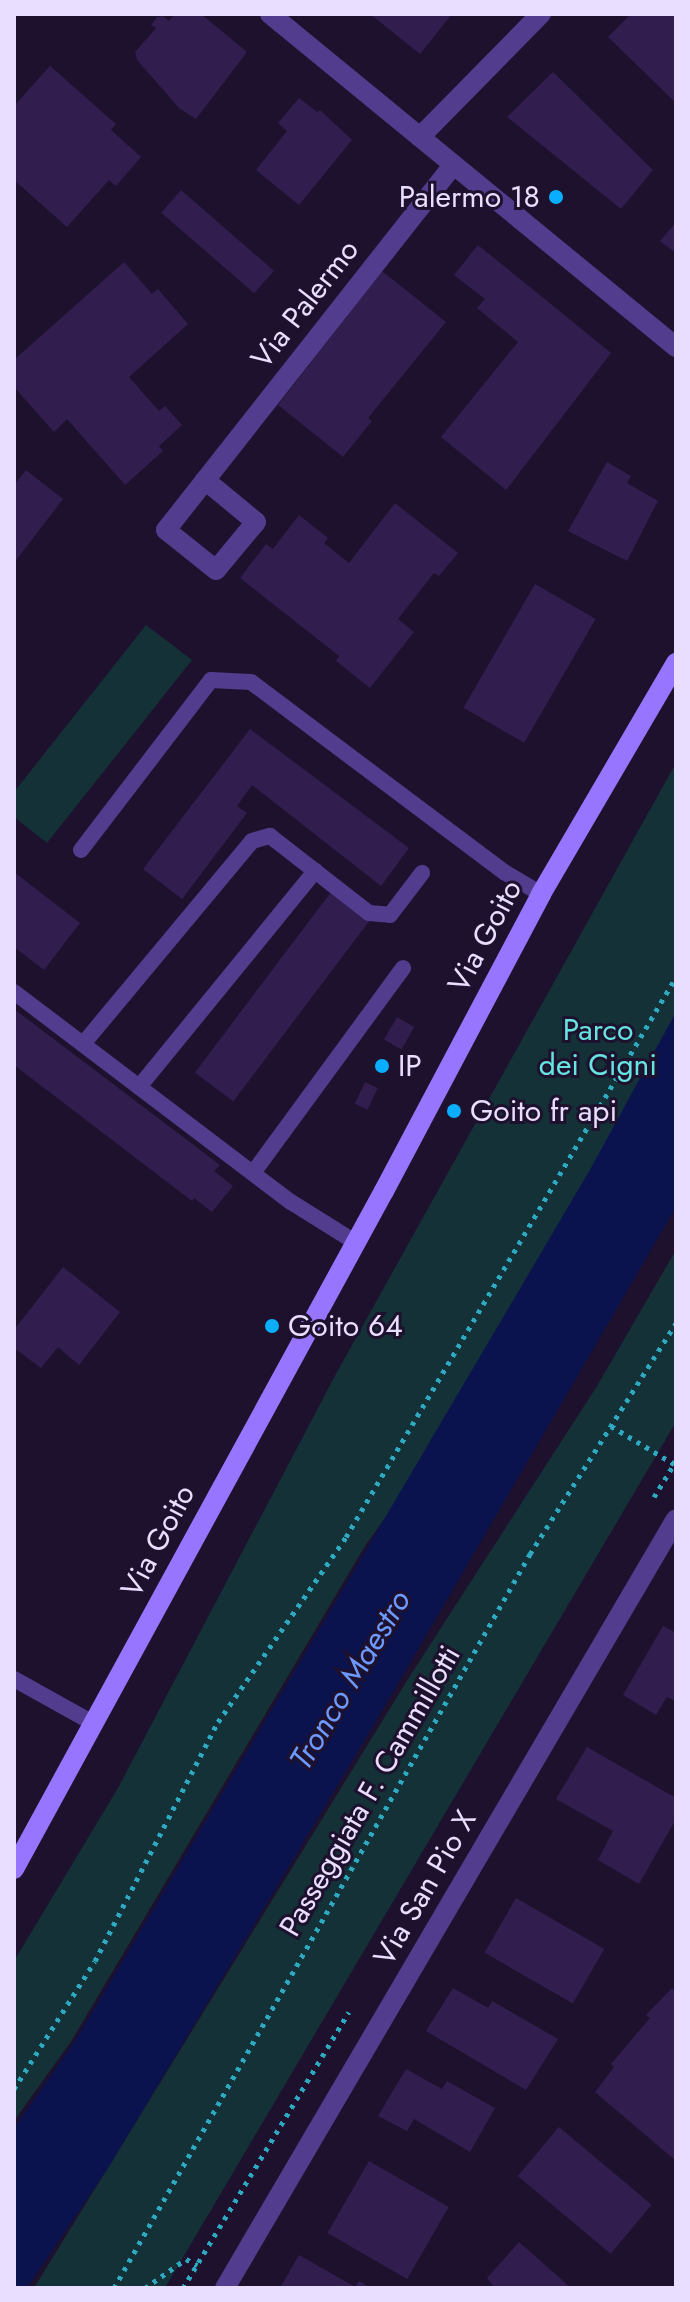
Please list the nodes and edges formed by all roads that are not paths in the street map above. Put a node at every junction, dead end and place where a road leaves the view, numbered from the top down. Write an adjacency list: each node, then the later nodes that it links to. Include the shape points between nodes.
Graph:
1 (270, 14): 3 (street)
2 (541, 14): 3 (street)
3 (420, 137): 4 (street)
4 (453, 165): 5 (street); 6 (street, Via Palermo)
5 (676, 347)
6 (205, 480): 6 (street, Via Palermo, via 166,530 216,570 256,522)
7 (676, 663): 11 (main road, Via Goito)
8 (81, 850): 11 (lane, via 211,680 251,682 504,872)
9 (315, 871): 10 (lane, via 369,913 390,915); 14 (lane, via 270,836 252,841); 15 (lane)
10 (422, 873)
11 (541, 894): 17 (main road, Via Goito)
12 (403, 968): 16 (lane, Via Goito)
13 (14, 992): 14 (lane)
14 (83, 1044): 15 (lane)
15 (139, 1087): 16 (lane)
16 (253, 1173): 17 (lane)
17 (355, 1242): 20 (main road, Via Goito)
18 (676, 1519): 22 (street, Via San Pio X)
19 (14, 1679): 20 (lane)
20 (95, 1724): 21 (main road, Via Goito)
21 (14, 1869)
22 (225, 2288)

